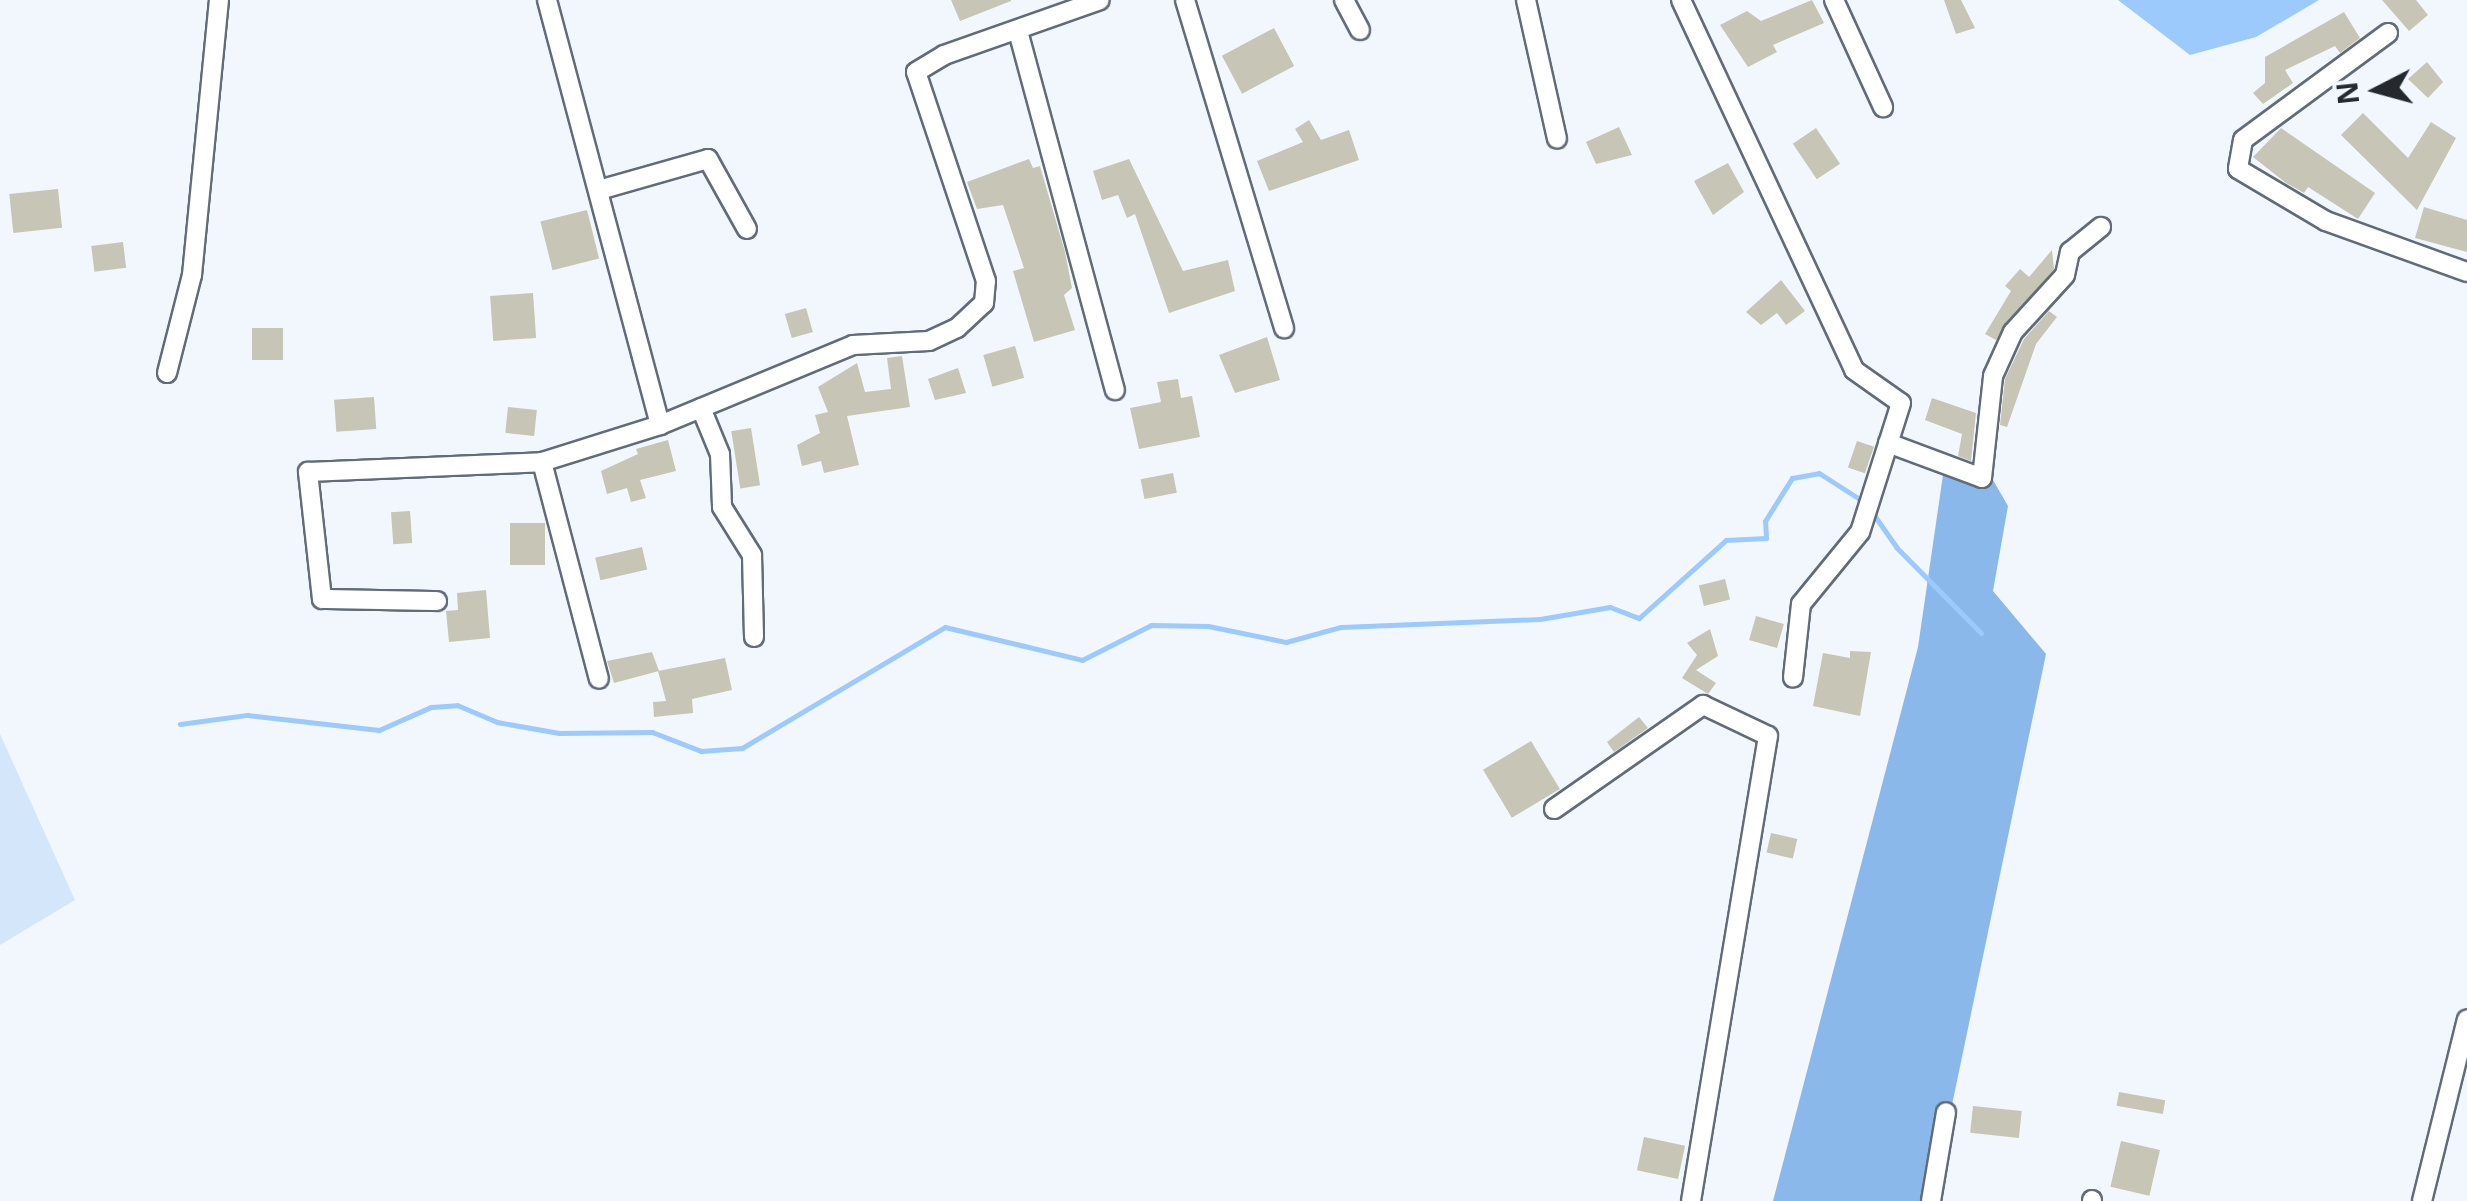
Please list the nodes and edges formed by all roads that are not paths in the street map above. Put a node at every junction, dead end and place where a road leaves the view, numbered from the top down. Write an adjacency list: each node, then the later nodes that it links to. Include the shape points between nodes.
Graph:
1 (219, 0): 19 (street, via 192,274)
2 (548, 0): 14 (street)
3 (1100, 0): 10 (street)
4 (1185, 0): 18 (street)
5 (1344, 0): 9 (street)
6 (1526, 0): 13 (street)
7 (1681, 0): 23 (street, via 1854,370 1900,403)
8 (1834, 0): 12 (street)
9 (1360, 30)
10 (1018, 31): 20 (street); 21 (street, via 944,54 916,72 986,281 984,303 929,341 854,345)
11 (2388, 32): 17 (street, via 2243,140 2238,169 2326,221)
12 (1883, 107)
13 (1558, 138)
14 (599, 190): 16 (street, via 708,159); 22 (street)
15 (2100, 227): 23 (street, via 2070,252 2064,276 2013,332 1993,376 1982,478)
16 (747, 230)
17 (2467, 272)
18 (1284, 328)
19 (168, 372)
20 (1115, 390)
21 (701, 408): 22 (street); 26 (street, via 720,454 722,507 752,555)
22 (660, 425): 24 (street)
23 (1888, 443): 27 (street, via 1860,532 1802,604)
24 (542, 462): 25 (street, via 308,472 322,599); 28 (street)
25 (437, 600)
26 (754, 637)
27 (1793, 678)
28 (599, 679)
29 (1554, 809): 32 (street, via 1703,704 1768,736)
30 (2467, 1019): 34 (street)
31 (1946, 1112): 33 (street)
32 (1691, 1201)
33 (1931, 1201)
34 (2422, 1201)

